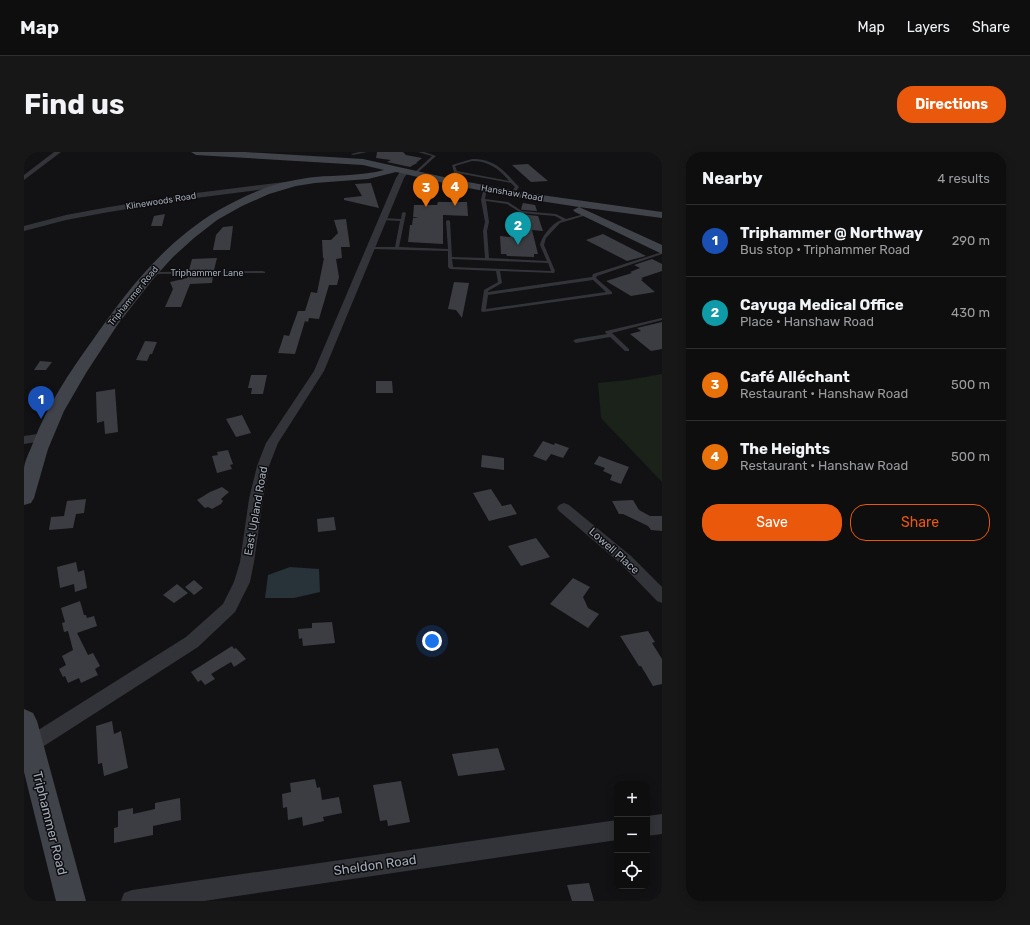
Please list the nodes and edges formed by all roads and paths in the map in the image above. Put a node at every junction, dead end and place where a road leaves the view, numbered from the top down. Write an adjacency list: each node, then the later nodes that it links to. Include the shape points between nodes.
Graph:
1 (58, 152): 6 (street)
2 (196, 152): 5 (street, Hanshaw Road)
3 (420, 152): 8 (lane, via 434,156 421,167 422,169)
4 (351, 153): 5 (street)
5 (364, 157): 8 (street, Hanshaw Road)
6 (43, 164): 7 (street); 10 (street)
7 (24, 169)
8 (405, 171): 11 (street, Hanshaw Road); 12 (street, Triphammer Road); 20 (street, East Upland Road)
9 (456, 172): 11 (lane); 13 (lane); 13 (lane, via 453,166 463,161 485,160 502,171)
10 (24, 178)
11 (445, 180): 14 (street, Hanshaw Road)
12 (301, 182): 24 (street, Klinewoods Road, via 88,213); 34 (street, Triphammer Road, via 258,195 224,211 188,237)
13 (511, 182): 15 (lane, via 517,187)
14 (486, 188): 15 (street, Hanshaw Road); 16 (lane)
15 (513, 194): 17 (street, Hanshaw Road)
16 (483, 200): 22 (lane, via 508,203 521,212 556,214); 30 (lane, via 487,222)
17 (588, 209): 19 (street); 22 (lane); 28 (street)
18 (404, 213): 21 (lane)
19 (662, 215)
20 (383, 219): 21 (lane); 25 (street, East Upland Road)
21 (402, 220): 26 (lane)
22 (565, 220): 31 (lane, via 559,222 544,238 542,245)
23 (448, 221): 27 (lane)
24 (24, 229)
25 (371, 248): 26 (lane); 48 (street, East Upland Road, via 320,371 272,443 263,466 242,582 229,608 192,642)
26 (396, 249): 27 (lane)
27 (450, 250): 29 (lane)
28 (662, 252): 35 (lane, via 595,275)
29 (450, 258): 30 (lane); 32 (lane, via 452,268)
30 (487, 259): 31 (lane)
31 (550, 262): 32 (lane, via 552,272)
32 (498, 270): 36 (lane)
33 (262, 272): 34 (lane, Triphammer Lane)
34 (151, 273): 43 (street, Triphammer Road, via 126,303 83,364 50,421)
35 (594, 278): 37 (lane); 38 (lane, via 610,293 483,311)
36 (500, 283): 37 (lane); 38 (lane, via 486,290)
37 (515, 290): 38 (lane)
38 (485, 294)
39 (662, 319): 40 (lane, via 608,332)
40 (610, 334): 41 (lane); 42 (lane)
41 (576, 341)
42 (628, 350)
43 (45, 437): 44 (street); 45 (street, Triphammer Road)
44 (24, 440)
45 (24, 498)
46 (564, 508): 47 (street, Lowell Place, via 626,560)
47 (662, 597)
48 (26, 738): 52 (street, Triphammer Road)
49 (662, 824): 50 (street)
50 (650, 826)
51 (614, 830): 53 (street, Sheldon Road)
52 (70, 901)
53 (132, 901)

